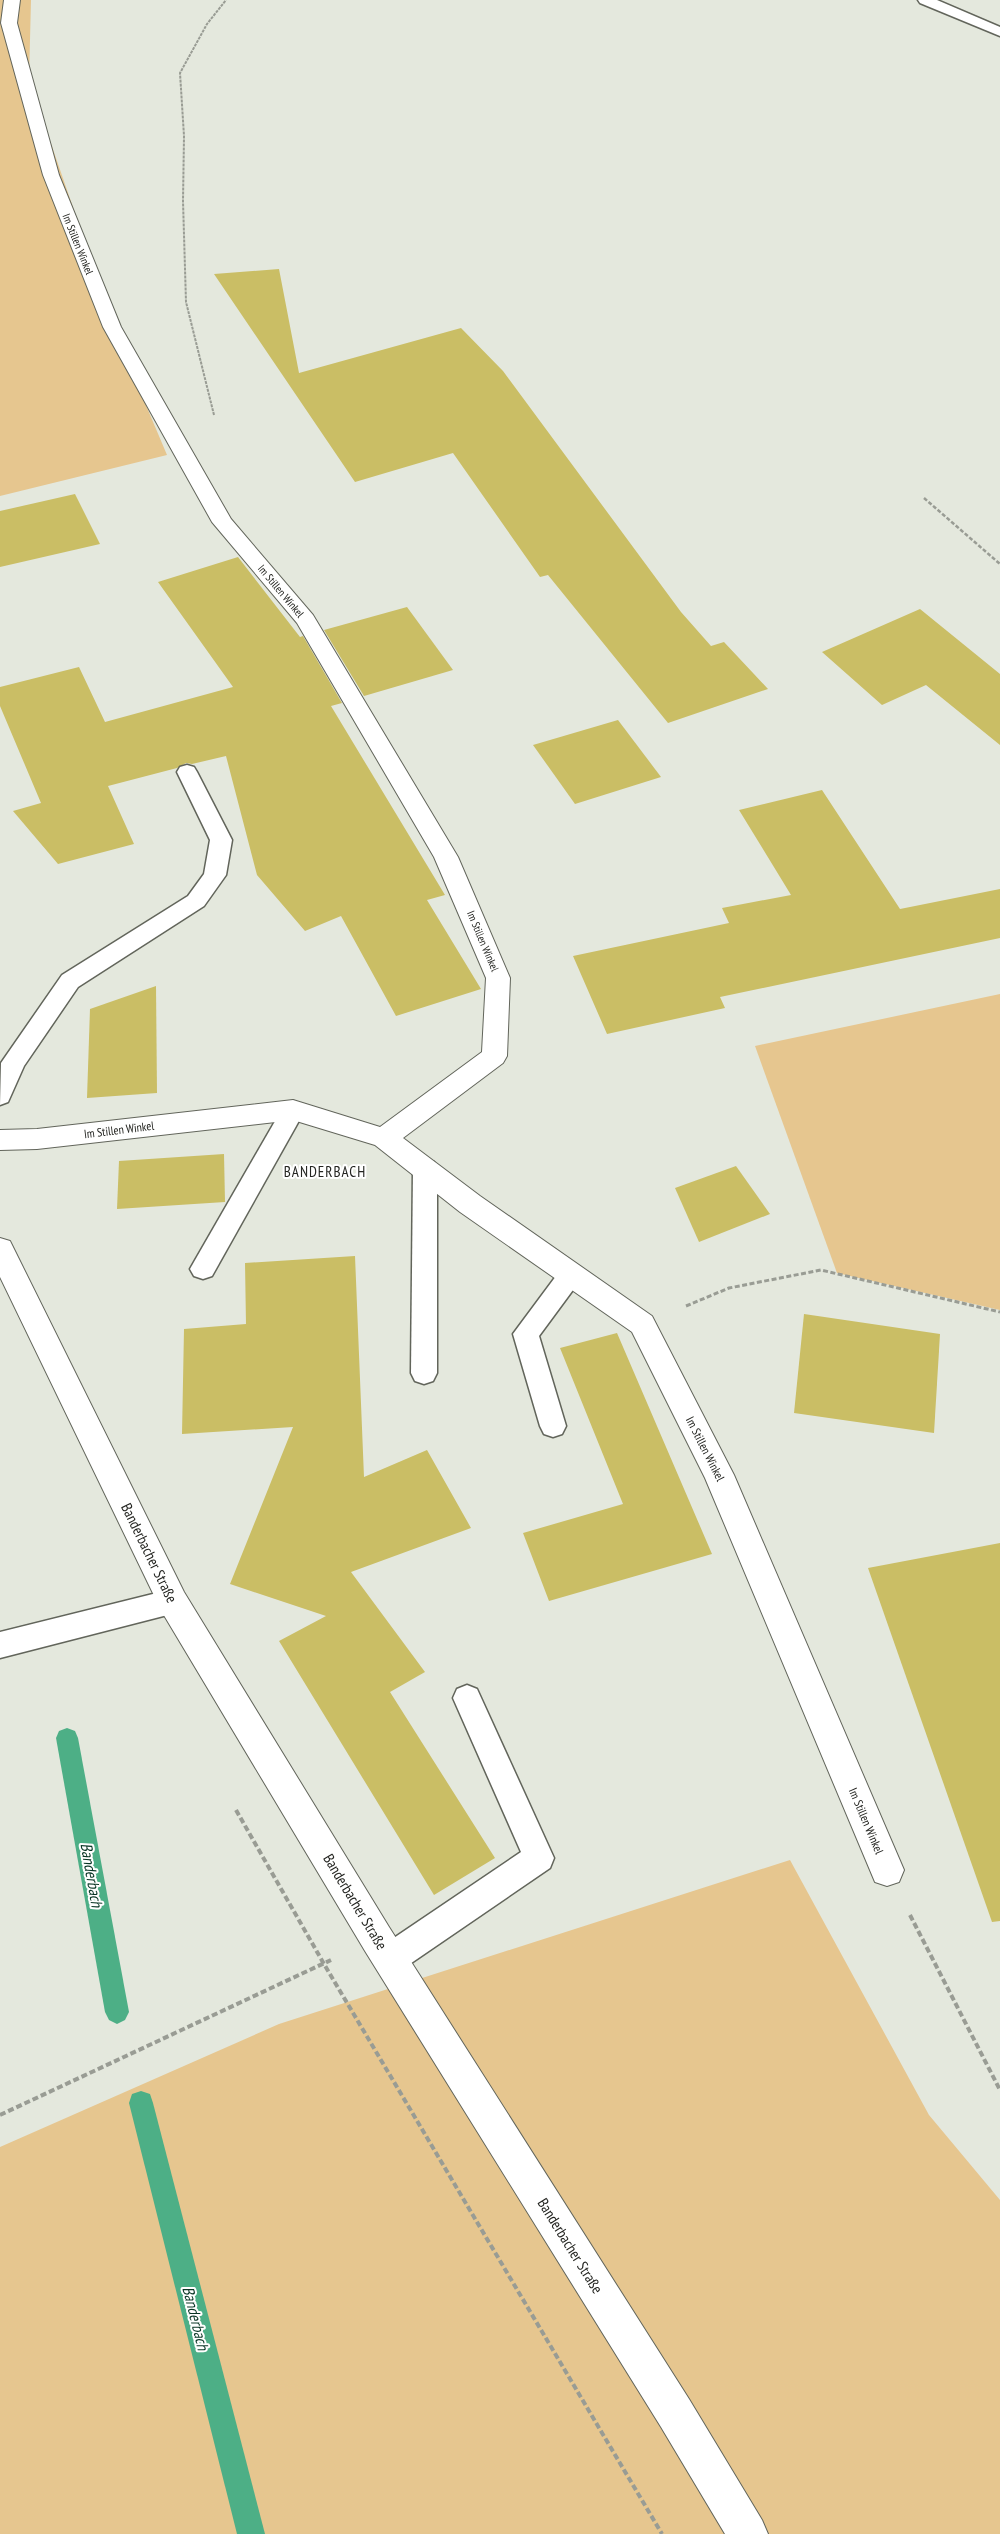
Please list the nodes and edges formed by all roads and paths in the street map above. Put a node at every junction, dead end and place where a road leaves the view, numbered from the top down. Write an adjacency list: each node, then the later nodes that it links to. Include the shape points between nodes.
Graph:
1 (12, 0): 11 (street, Im Stillen Winkel, via 9,23 51,174 112,327 222,522 311,628 446,857 498,978 494,1056)
2 (226, 0): 5 (path, via 207,24 180,73 186,302)
3 (925, 0): 4 (lane)
4 (1000, 32)
5 (216, 422)
6 (924, 498): 7 (path)
7 (1000, 564)
8 (187, 772): 9 (lane, via 221,840 215,875 196,901 70,980 12,1063)
9 (0, 1096)
10 (293, 1110): 11 (street, Im Stillen Winkel); 12 (street, Im Stillen Winkel, via 37,1139); 15 (lane)
11 (384, 1138): 13 (street, Im Stillen Winkel)
12 (0, 1140)
13 (425, 1169): 16 (street, Im Stillen Winkel); 19 (lane)
14 (0, 1249): 21 (street, Banderbacher Straße)
15 (203, 1269)
16 (571, 1275): 18 (street, Im Stillen Winkel); 20 (lane, via 526,1334)
17 (1000, 1312): 18 (path, via 820,1270 729,1288)
18 (642, 1324): 24 (street, Im Stillen Winkel, via 719,1476)
19 (424, 1373)
20 (553, 1426)
21 (173, 1602): 22 (lane); 25 (street, Banderbacher Straße)
22 (0, 1645)
23 (467, 1698): 25 (lane, via 539,1858)
24 (887, 1870): 26 (path)
25 (383, 1949): 27 (path); 28 (street, Banderbacher Straße)
26 (1000, 2090)
27 (0, 2115)
28 (748, 2534)

